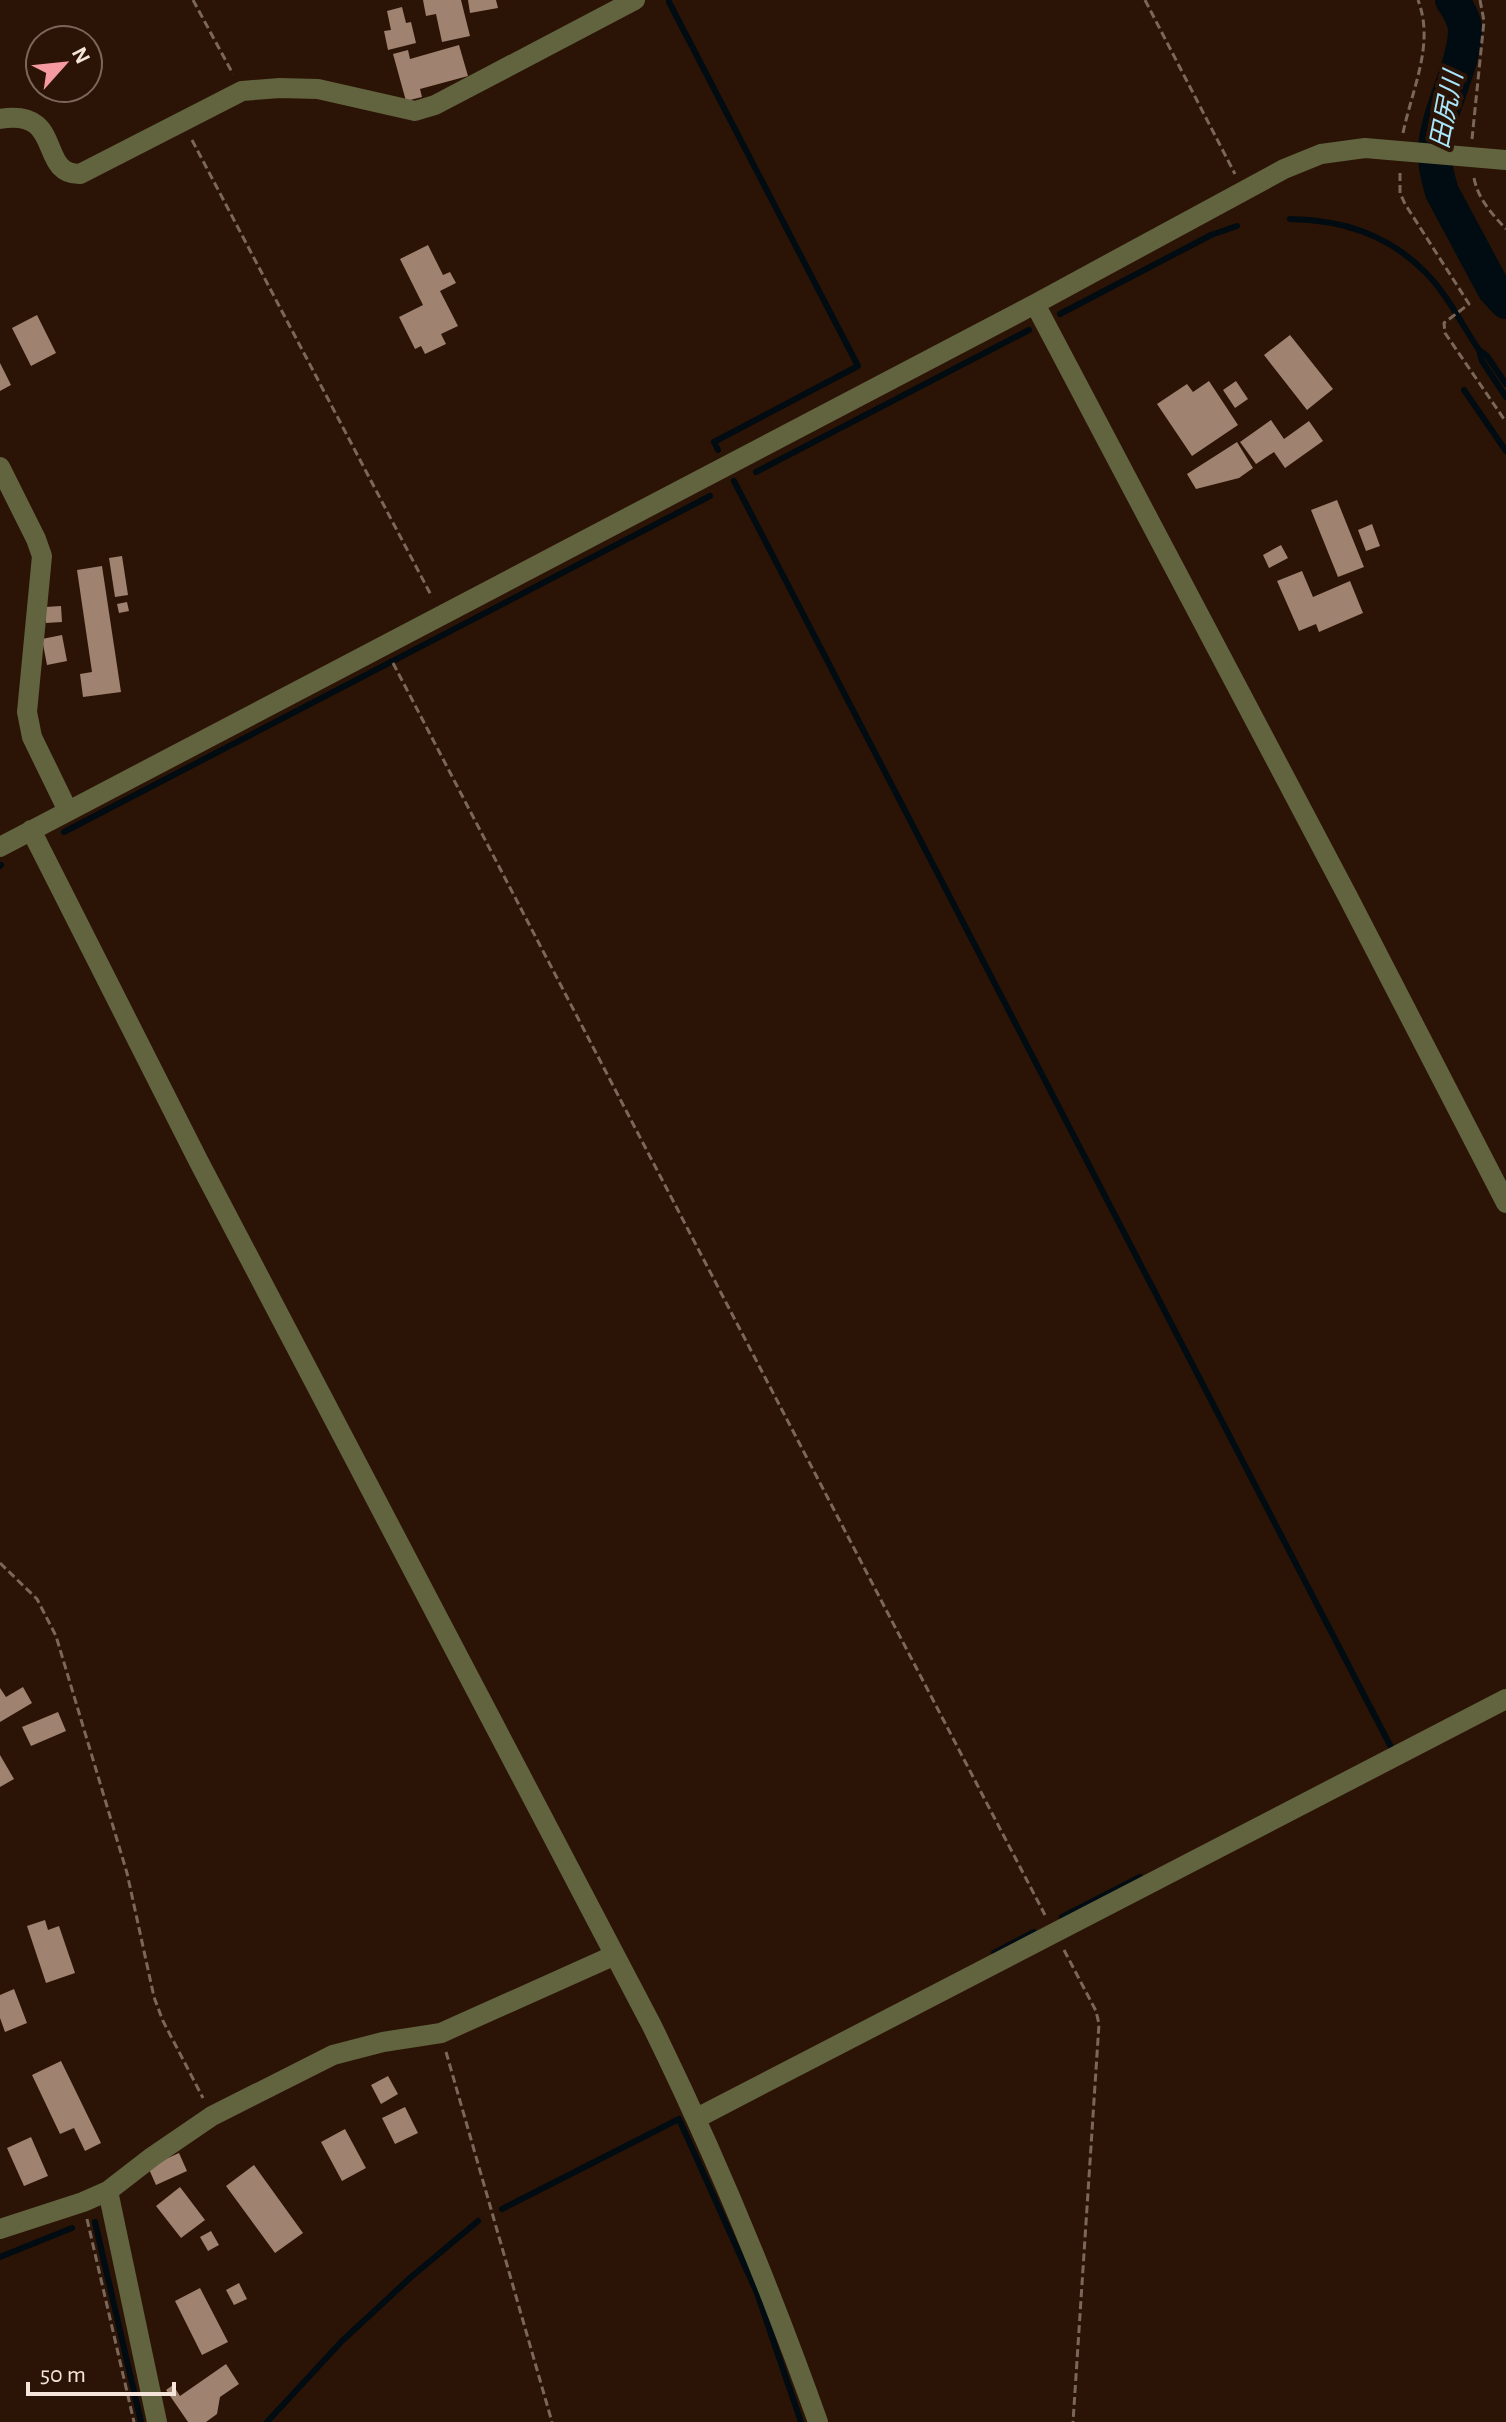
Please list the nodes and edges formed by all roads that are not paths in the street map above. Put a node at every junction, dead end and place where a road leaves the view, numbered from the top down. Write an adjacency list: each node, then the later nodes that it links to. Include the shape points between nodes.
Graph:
1 (635, 0): 2 (street, via 435,105 415,111 318,89 242,91 80,174 62,170 30,118)
2 (0, 119)
3 (1506, 160): 4 (street, via 1365,148 1321,154 1243,190)
4 (1035, 304): 6 (street); 9 (street)
5 (0, 467): 6 (street, via 42,556 27,712 32,737)
6 (68, 811): 7 (street)
7 (31, 830): 8 (street); 11 (street)
8 (0, 847)
9 (1506, 1203)
10 (1506, 1699): 12 (street)
11 (615, 1955): 12 (street); 13 (street, via 441,2033 333,2055 212,2116)
12 (697, 2118): 16 (street, via 773,2296)
13 (108, 2191): 14 (street); 15 (street)
14 (0, 2229)
15 (157, 2422)
16 (818, 2422)

